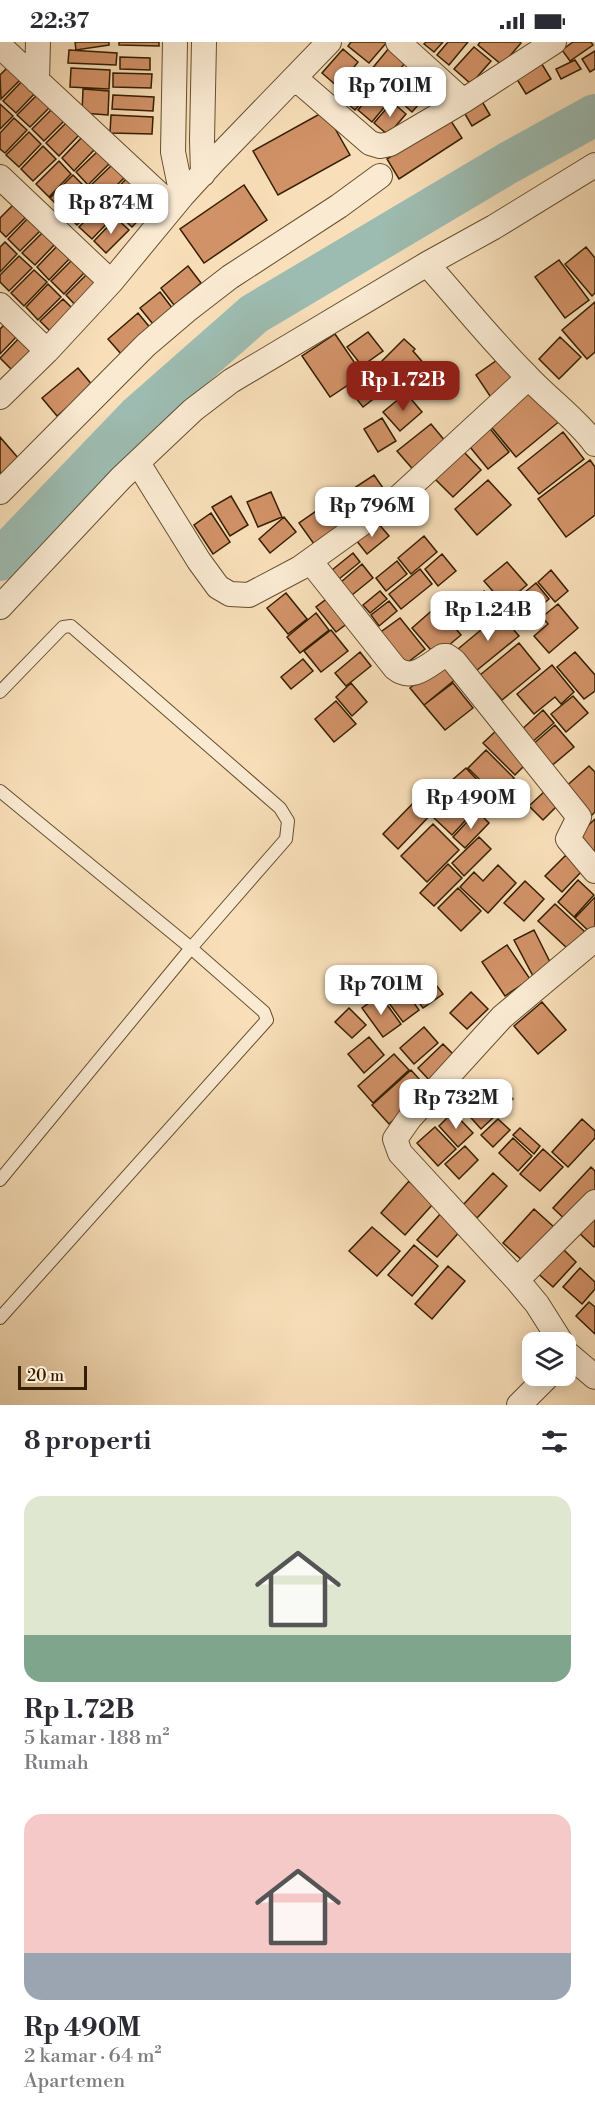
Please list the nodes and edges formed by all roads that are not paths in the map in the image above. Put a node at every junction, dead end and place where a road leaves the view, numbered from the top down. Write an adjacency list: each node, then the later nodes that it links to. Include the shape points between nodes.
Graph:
1 (38, 42): 9 (street)
2 (175, 42): 15 (street, via 173,152)
3 (204, 42): 12 (street)
4 (329, 42): 8 (street)
5 (398, 42): 10 (street)
6 (547, 44): 10 (street)
7 (0, 46): 9 (street)
8 (295, 78): 10 (street, via 370,143 380,146 390,144); 12 (street)
9 (37, 81): 15 (street)
10 (463, 101)
11 (595, 165): 16 (street)
12 (203, 174): 15 (street)
13 (380, 176): 24 (street, via 186,311 146,345)
14 (0, 177): 17 (street)
15 (177, 202): 17 (street)
16 (427, 264): 20 (street); 23 (street, via 231,381 193,410)
17 (111, 282): 19 (street)
18 (0, 304): 19 (street)
19 (47, 351): 21 (street)
20 (528, 378): 22 (street, via 562,407); 25 (street, via 400,496)
21 (0, 397)
22 (595, 444)
23 (138, 463): 25 (street, via 199,561 218,587 230,594 249,595); 26 (street)
24 (0, 492)
25 (310, 561): 29 (street, via 401,673 416,673 442,656 454,661 579,817 568,838)
26 (0, 607)
27 (0, 692): 31 (lane, via 63,627 71,626 280,807 288,821 286,839)
28 (0, 791): 31 (lane)
29 (595, 871)
30 (595, 939): 34 (street, via 502,1017 395,1139 400,1153)
31 (191, 948): 32 (lane); 35 (lane, via 264,1012 267,1020)
32 (0, 1180)
33 (595, 1202): 34 (street)
34 (517, 1280): 36 (street)
35 (0, 1318)
36 (554, 1332)
37 (576, 1361): 38 (street)
38 (595, 1377)
39 (538, 1386): 40 (street)
40 (519, 1405)

